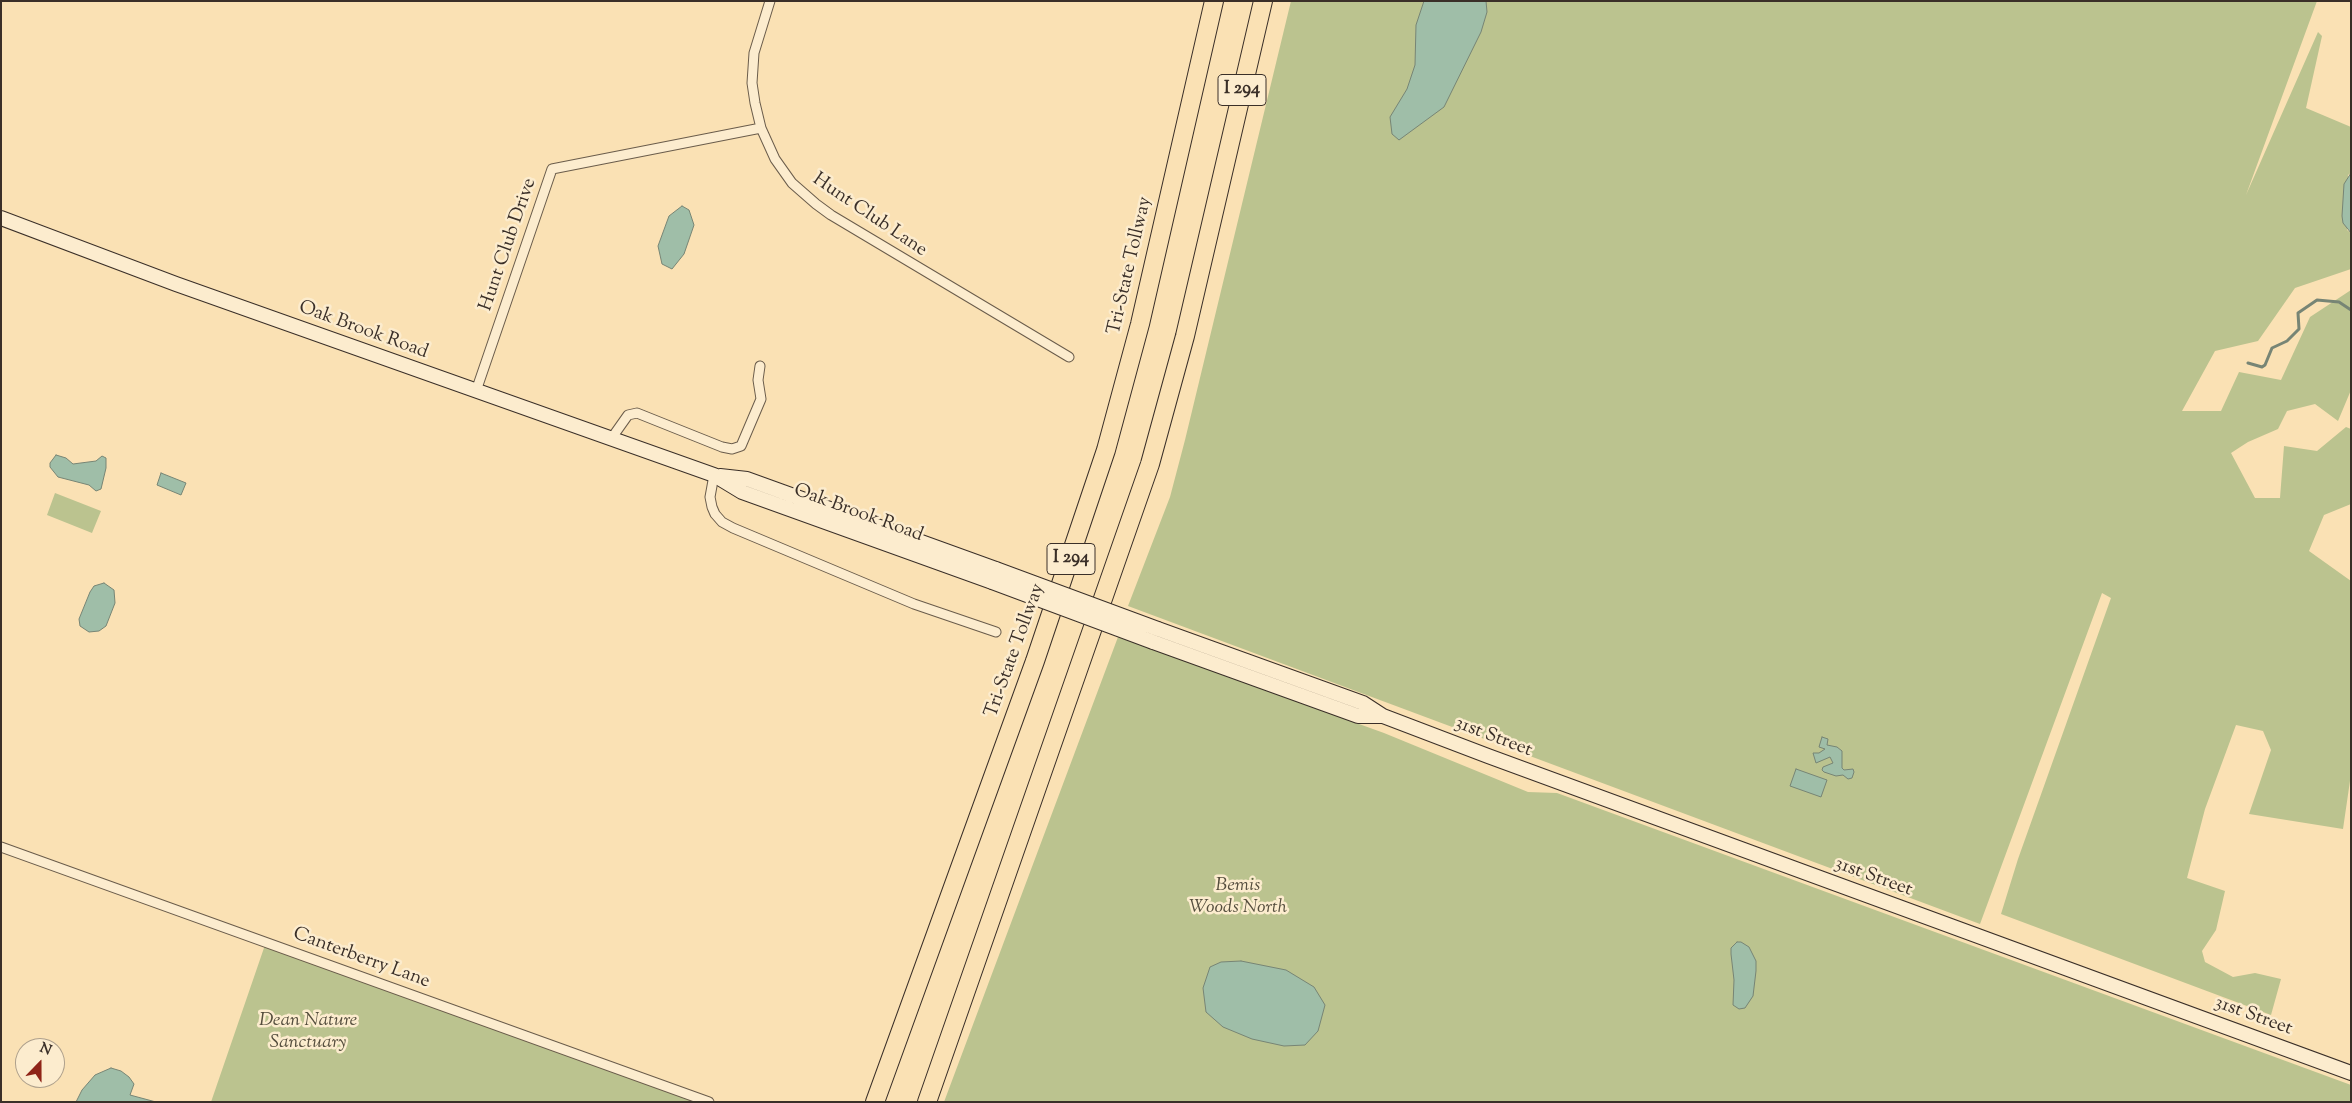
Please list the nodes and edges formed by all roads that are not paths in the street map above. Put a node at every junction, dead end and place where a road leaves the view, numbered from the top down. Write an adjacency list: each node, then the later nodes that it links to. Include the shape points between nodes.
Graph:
1 (770, 1): 4 (street, Hunt Club Lane, via 756,42 752,72 754,103)
2 (1214, 1): 16 (highway, Tri-State Tollway / I 294, via 1140,324 1103,459 1038,653)
3 (1263, 1): 17 (highway, I 294, via 1185,336 1150,464)
4 (761, 128): 6 (street, Hunt Club Lane, via 783,171 816,204 953,290); 8 (street, Hunt Club Drive, via 552,169)
5 (1, 218): 8 (main road, Oak Brook Road, via 169,282)
6 (1070, 357)
7 (760, 366): 9 (street, via 761,399 741,446 732,450 722,447 637,414 628,415)
8 (476, 391): 9 (main road, Oak Brook Road)
9 (611, 439): 10 (main road, Oak Brook Road)
10 (714, 475): 11 (main road, Oak Brook Road, via 747,479); 12 (street, via 710,497 715,514 722,522 914,604)
11 (994, 576): 14 (main road, 31st Street, bridge, via 1155,635 1363,703 1383,716)
12 (996, 632)
13 (1, 847): 15 (street, Canterberry Lane)
14 (2351, 1073)
15 (709, 1102)
16 (875, 1102)
17 (928, 1102)

